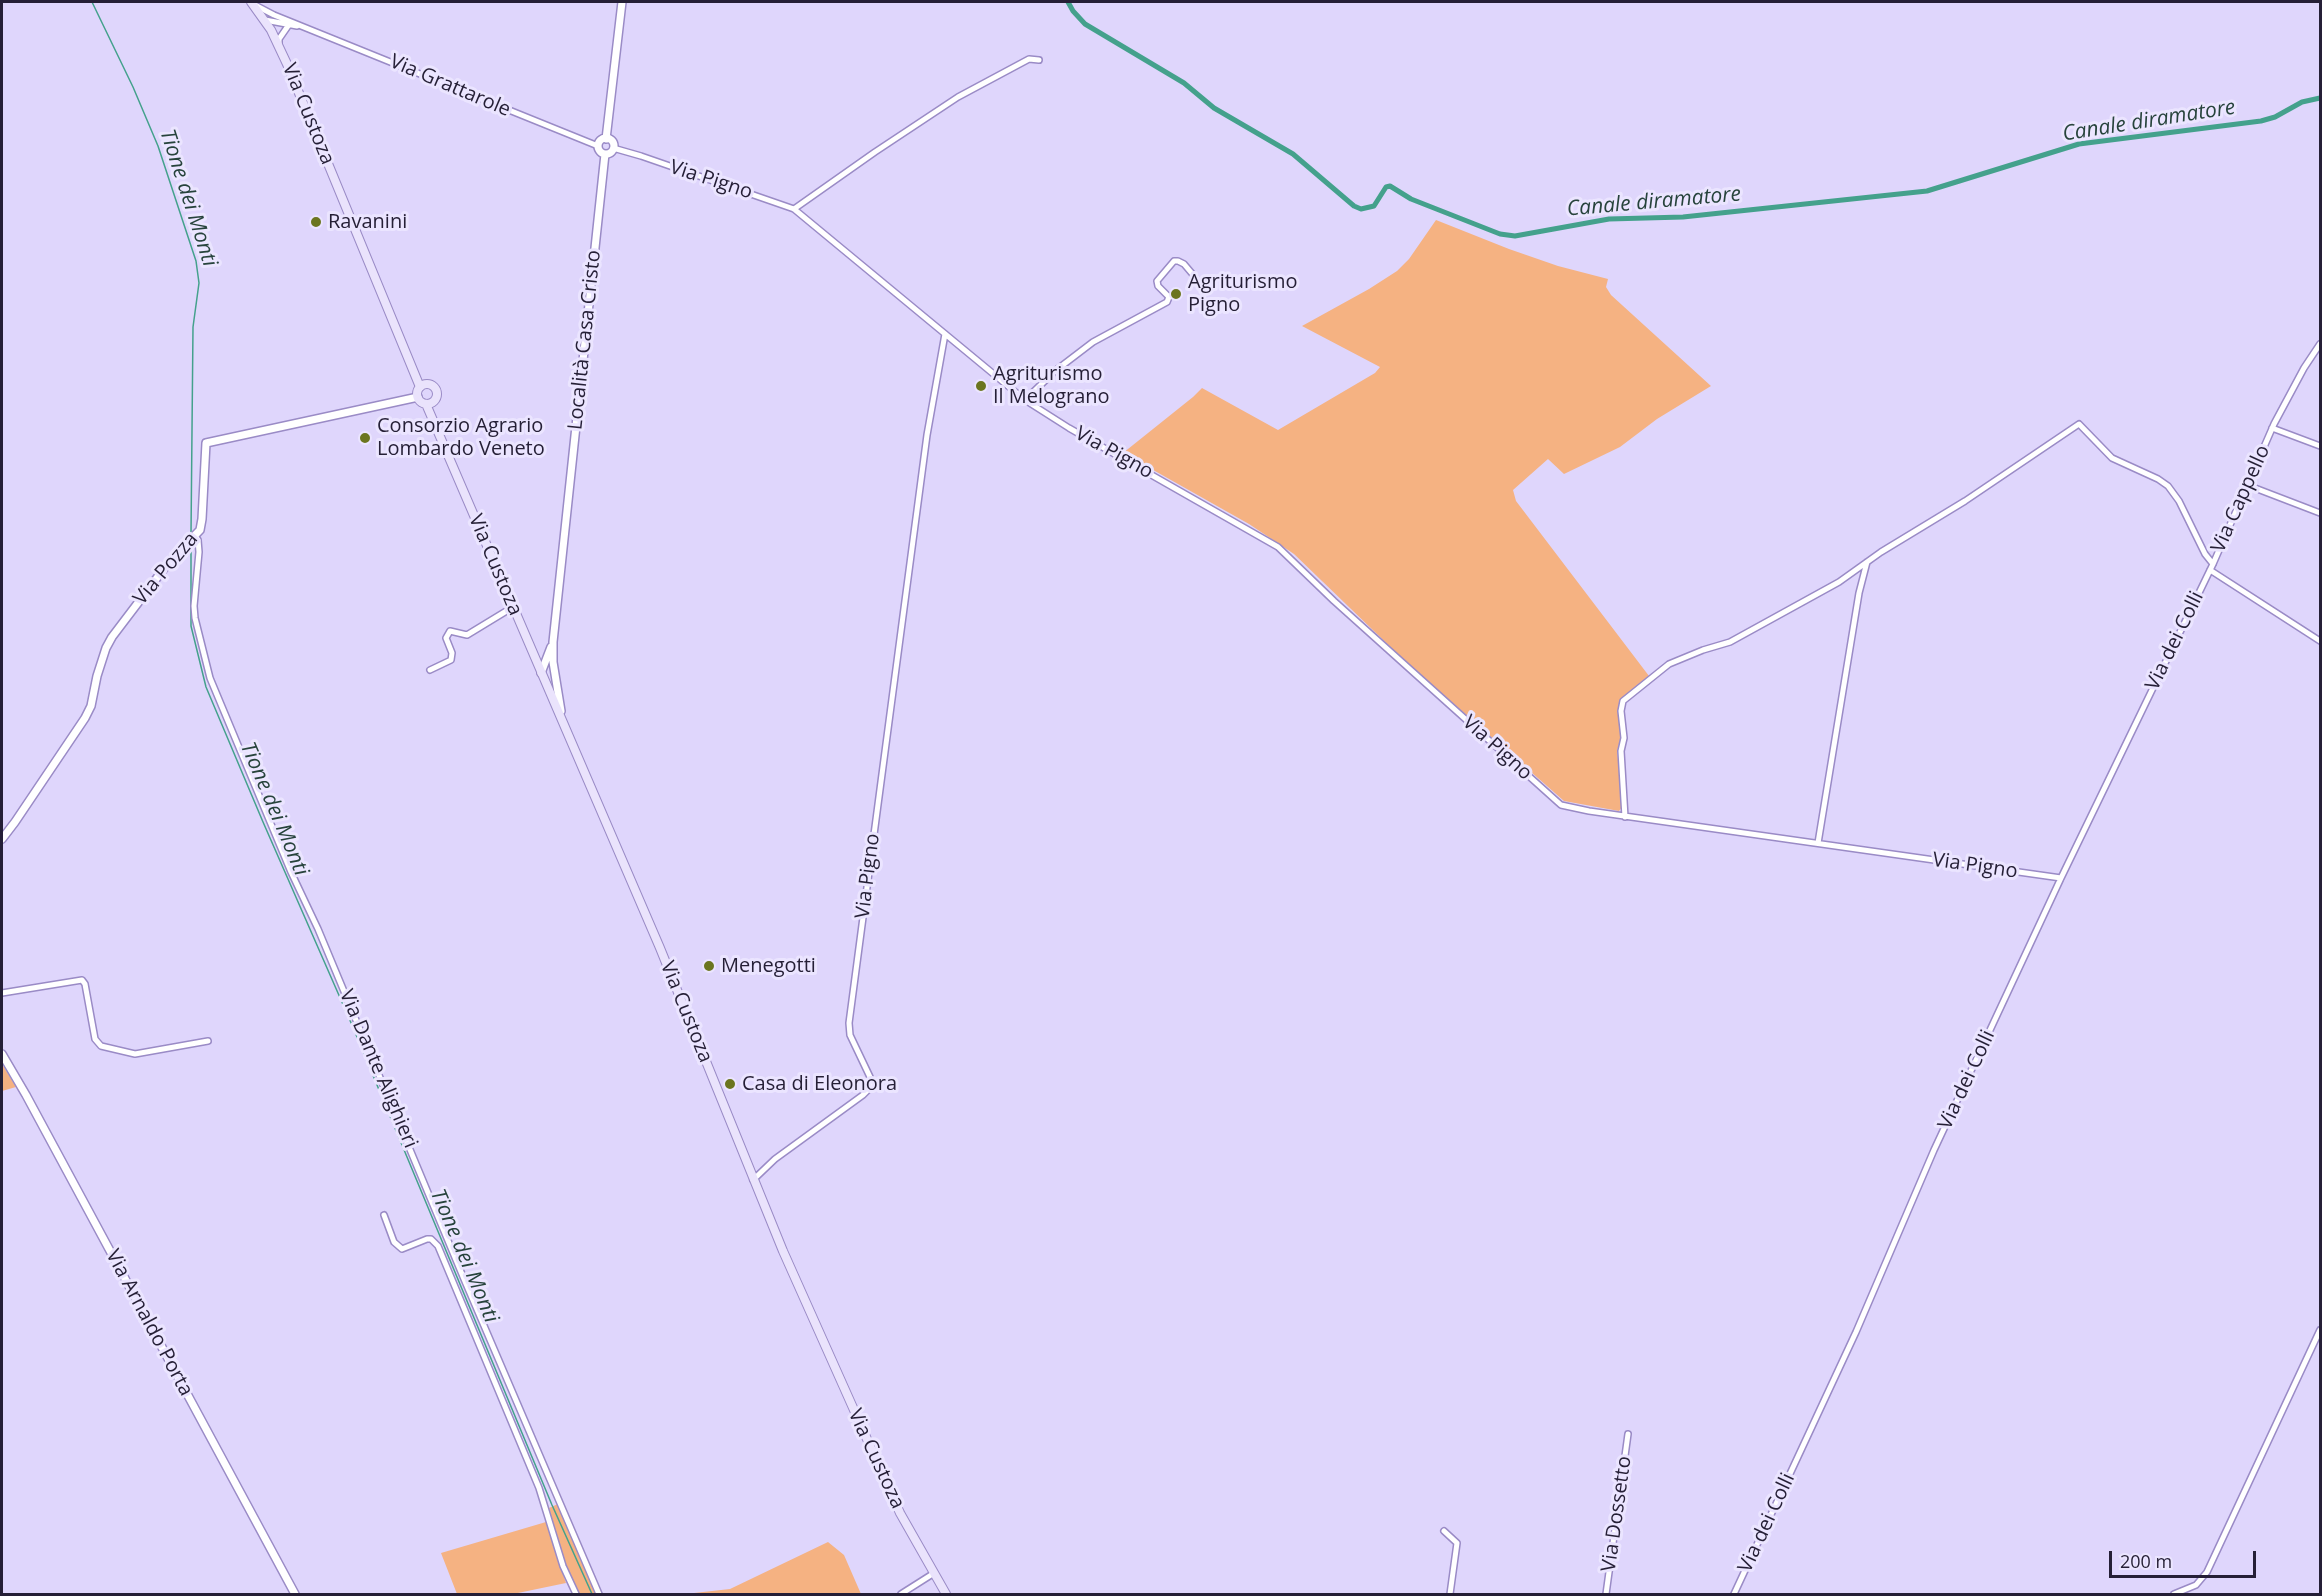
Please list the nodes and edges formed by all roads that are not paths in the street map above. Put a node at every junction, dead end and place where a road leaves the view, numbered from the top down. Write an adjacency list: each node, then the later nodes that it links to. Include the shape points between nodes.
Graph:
1 (252, 2): 3 (street, Via Grattarole); 4 (main road, Via Custoza)
2 (622, 2): 9 (street)
3 (274, 15): 4 (street); 6 (street, Via Grattarole)
4 (265, 20): 5 (street, Via Grattarole); 7 (main road, Via Custoza)
5 (288, 26): 6 (street, Via Grattarole); 7 (street)
6 (302, 26): 10 (street, Via Grattarole)
7 (279, 46): 17 (main road, Via Custoza)
8 (1039, 60): 13 (street, via 1029,59 958,97)
9 (606, 139): 10 (street); 11 (street)
10 (598, 146): 12 (street)
11 (613, 148): 12 (street); 13 (street, Via Pigno)
12 (604, 154): 35 (street, Località Casa Cristo)
13 (794, 209): 15 (street, Via Pigno)
14 (1195, 277): 22 (street, via 1184,264 1174,261 1157,281 1169,297 1167,302 1094,342)
15 (945, 334): 22 (street, Via Pigno); 49 (street, Via Pigno, via 927,435 849,1023 871,1087)
16 (2320, 344): 25 (street, Via Cappello)
17 (411, 363): 18 (main road, Via Custoza); 19 (main road, Via Custoza)
18 (432, 385): 19 (main road); 21 (main road, Via Custoza)
19 (420, 387): 20 (main road)
20 (418, 397): 23 (main road, Via Custoza); 29 (street, Via Pozza, via 207,442 202,519)
21 (436, 399): 23 (main road); 24 (main road, Via Custoza)
22 (1025, 400): 42 (street, Via Pigno, via 1278,547 1334,602 1562,805)
23 (426, 404): 24 (main road, Via Custoza)
24 (436, 424): 33 (main road, Via Custoza)
25 (2272, 428): 26 (street, Via Cappello); 27 (street, Via Cappello)
26 (2320, 446)
27 (2247, 485): 28 (street); 31 (street, Via Cappello)
28 (2320, 513)
29 (194, 537): 43 (street, Via Pozza, via 112,637 85,718); 57 (street, Via Dante Alighieri, via 199,552 195,618 210,678)
30 (1867, 562): 31 (street, via 2079,424 2112,458 2168,486); 42 (street, via 1767,623 1730,642 1670,664 1623,701); 44 (street)
31 (2213, 564): 32 (street, Via Cappello)
32 (2210, 570): 34 (street); 45 (street, Via dei Colli)
33 (513, 607): 37 (main road, Via Custoza); 39 (street, via 467,635 450,631 447,638 451,660)
34 (2320, 641)
35 (553, 642): 36 (street); 38 (street)
36 (550, 650): 37 (street); 40 (street)
37 (534, 655): 40 (main road, Via Custoza)
38 (553, 662): 40 (street, via 550,669); 41 (street)
39 (430, 670)
40 (541, 673): 41 (main road, Via Custoza)
41 (566, 728): 49 (main road, Via Custoza)
42 (1625, 817): 44 (street, Via Pigno)
43 (2, 839)
44 (1818, 843): 45 (street, Via Pigno)
45 (2061, 878): 62 (street, Via dei Colli)
46 (2, 993): 47 (street, via 82,980 95,1039 101,1046 135,1054)
47 (208, 1041)
48 (2, 1054): 55 (street, Via Arnaldo Porta)
49 (753, 1180): 59 (main road, Via Custoza, via 881,1472)
50 (384, 1215): 56 (street, via 394,1242 402,1249 427,1239 438,1246 539,1488 563,1566)
51 (2320, 1330): 63 (street, via 2207,1572 2196,1585)
52 (1628, 1434): 61 (street, Via Dossetto)
53 (1444, 1531): 60 (street, via 1457,1543)
54 (931, 1575): 58 (street)
55 (295, 1594)
56 (576, 1594)
57 (599, 1594)
58 (901, 1594)
59 (946, 1594)
60 (1449, 1594)
61 (1606, 1594)
62 (1734, 1594)
63 (2174, 1594)

